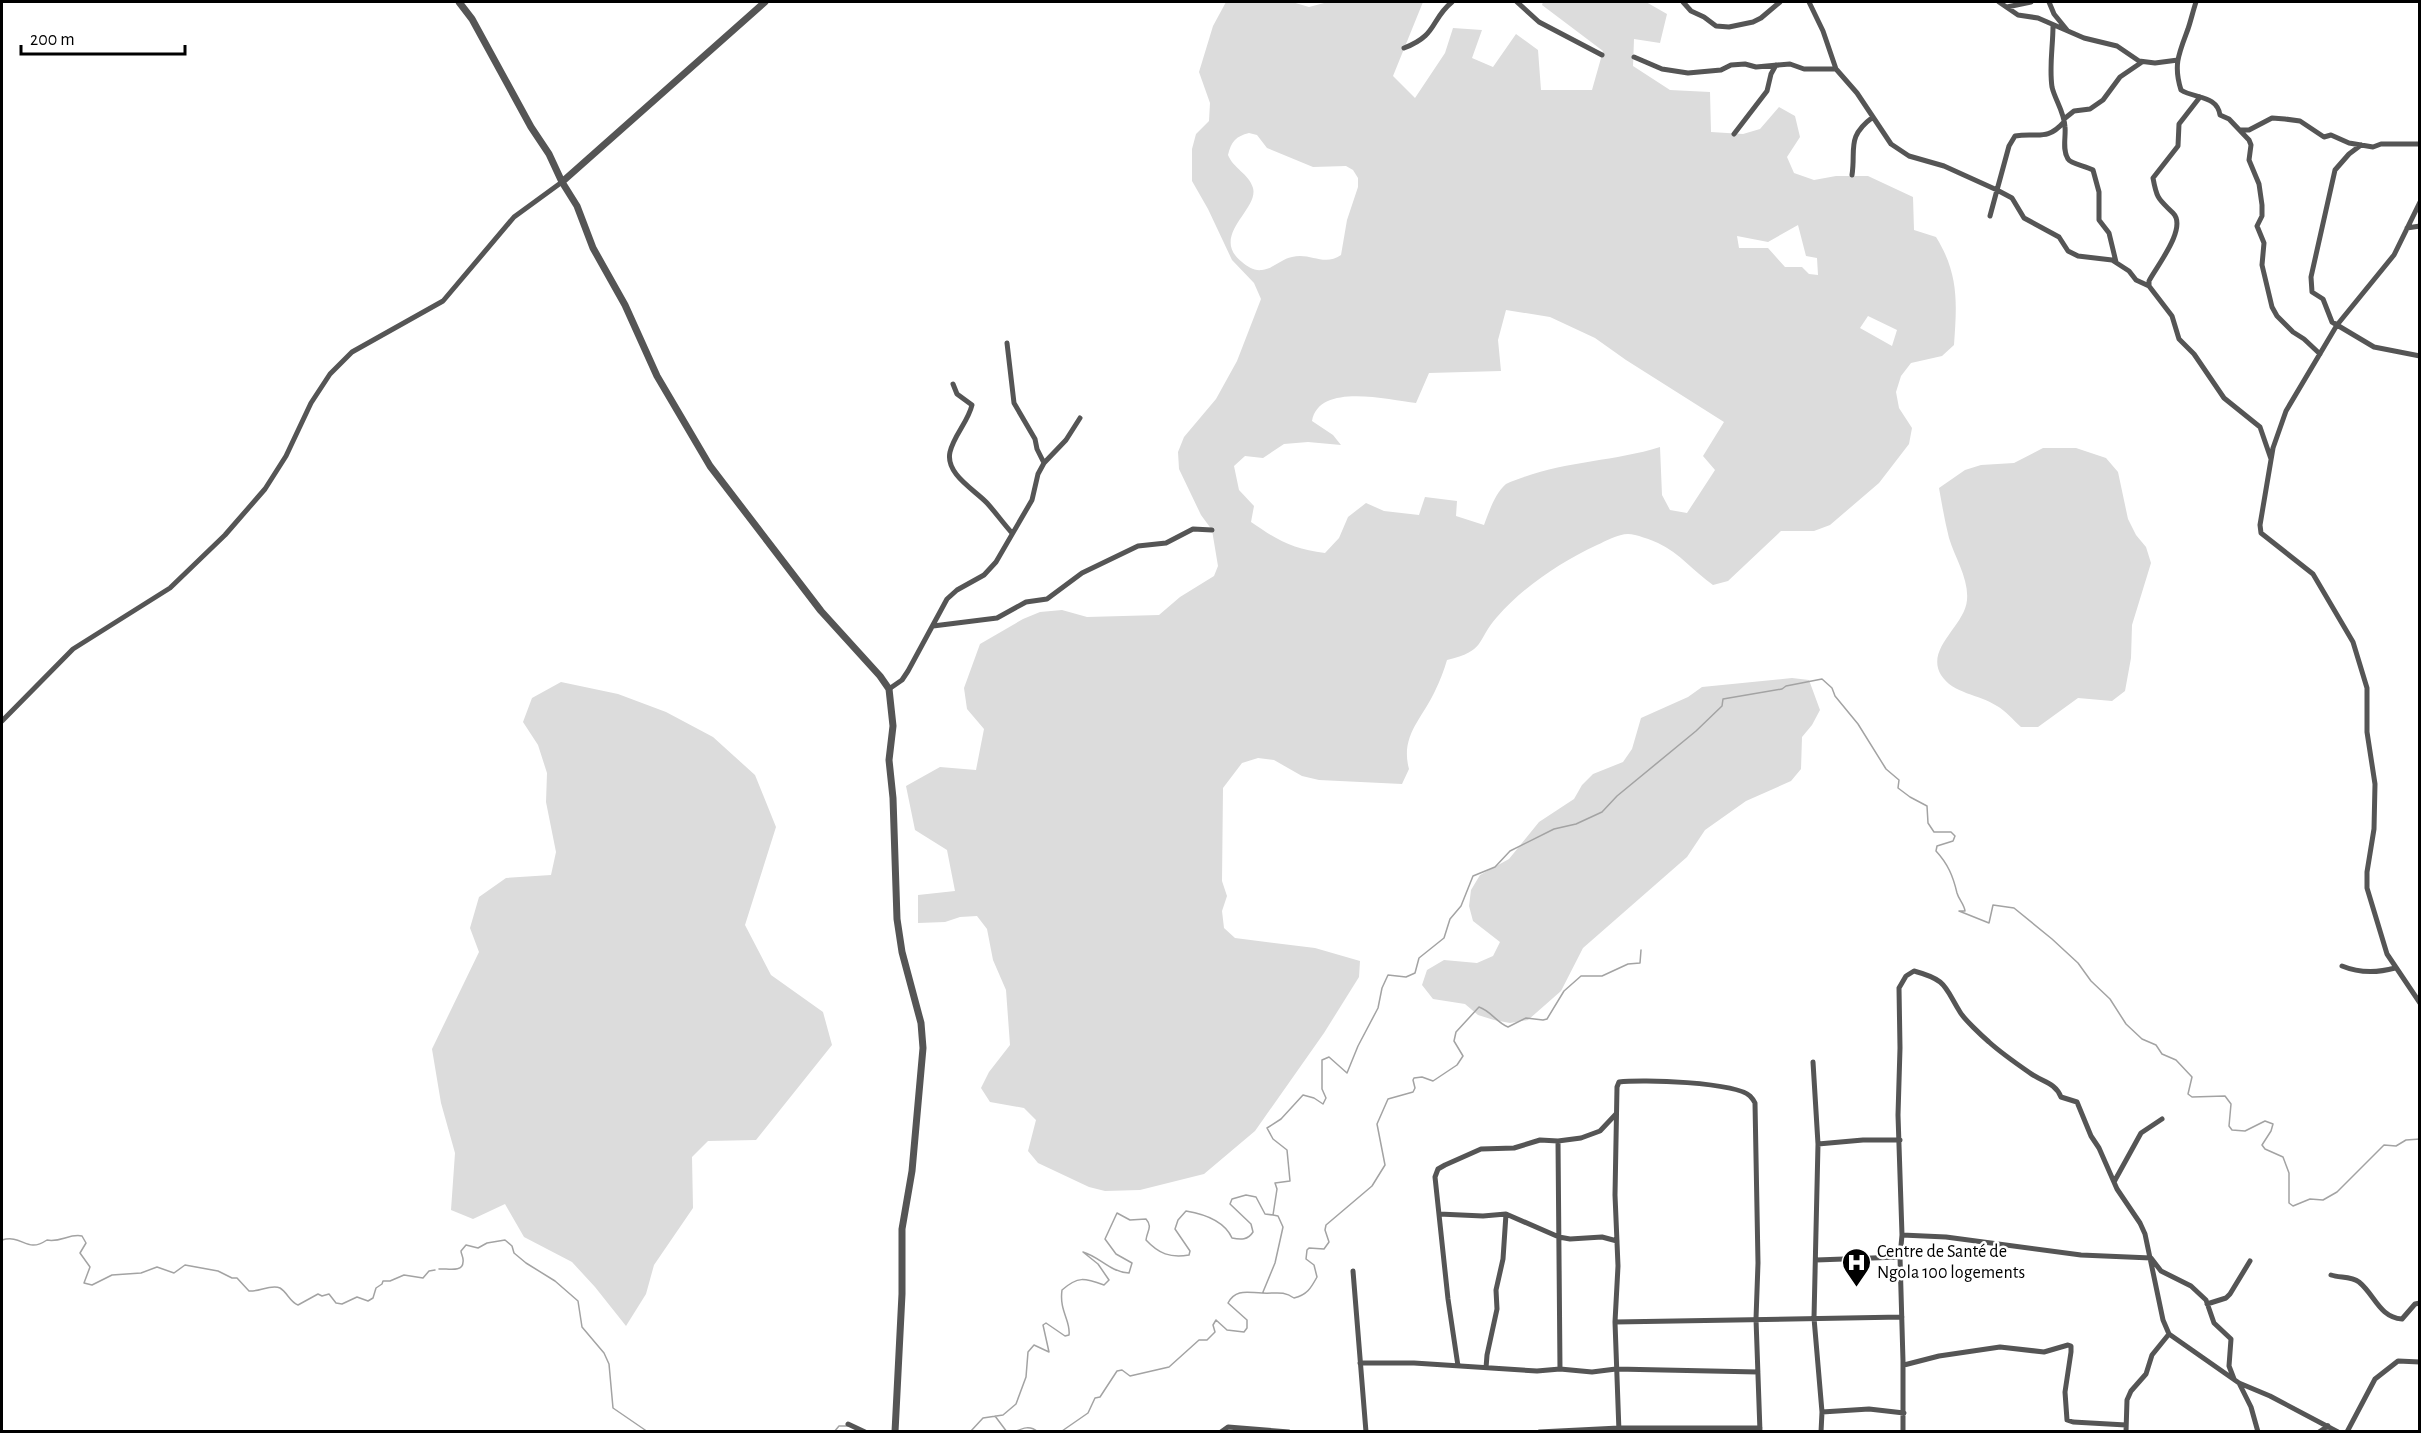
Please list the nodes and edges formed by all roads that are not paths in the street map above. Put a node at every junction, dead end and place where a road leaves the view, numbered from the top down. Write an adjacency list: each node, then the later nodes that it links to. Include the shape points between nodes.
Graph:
1 (459, 2): 30 (street, via 549,154)
2 (765, 2): 30 (street)
3 (1452, 2): 15 (street, via 1421,41)
4 (1517, 2): 16 (street, via 1539,22)
5 (1683, 2): 6 (street, via 1716,26 1729,27 1753,22)
6 (1780, 2)
7 (1809, 2): 21 (street)
8 (1999, 2): 12 (street)
9 (2031, 2): 12 (street)
10 (2049, 2): 14 (street)
11 (2196, 2): 18 (street)
12 (2007, 7): 13 (street, via 2018,15 2038,18)
13 (2053, 26): 14 (street); 24 (street, via 2053,89)
14 (2069, 32): 19 (street, via 2116,46)
15 (1404, 48)
16 (1602, 55)
17 (1634, 57): 20 (street, via 1662,69 1688,73 1721,70 1731,65)
18 (2178, 60): 19 (street); 22 (street, via 2181,90)
19 (2142, 62): 24 (street, via 2120,77 2103,100 2090,109 2074,111)
20 (1776, 65): 21 (street); 26 (street, via 1767,91)
21 (1836, 69): 23 (street)
22 (2200, 97): 25 (street, via 2212,101 2219,107 2220,115); 37 (street, via 2179,124 2178,146 2153,178 2161,204 2177,220 2172,242)
23 (1873, 117): 29 (street, via 1853,143); 31 (street, via 1892,144 1909,156 1944,166)
24 (2064, 120): 31 (street, via 2047,135 2015,136); 36 (street, via 2066,158 2093,170 2099,192 2099,220 2109,233)
25 (2240, 130): 28 (street, via 2249,130 2272,118 2286,119 2300,121 2324,137 2331,135); 40 (street, via 2251,145 2249,159 2259,184 2262,216 2256,226 2264,243 2262,265 2267,295 2277,316)
26 (1734, 134)
27 (2420, 144): 28 (street)
28 (2361, 145): 38 (street, via 2335,170 2311,277 2312,292 2323,299)
29 (1852, 175)
30 (561, 182): 49 (street, via 577,206 593,248 625,305 657,376 710,466 821,611); 50 (street, via 514,217 443,301 352,352 330,374 311,403 265,489 225,535 170,588 73,649)
31 (1997, 190): 33 (street); 36 (street, via 2012,198 2024,218 2059,237 2068,251)
32 (2420, 202): 35 (street)
33 (1990, 216)
34 (2420, 226): 35 (street)
35 (2407, 228): 38 (street, via 2394,255)
36 (2116, 262): 37 (street)
37 (2149, 286): 44 (street, via 2172,316 2179,339 2224,398 2260,427)
38 (2337, 325): 40 (street); 41 (street, via 2374,347)
39 (1007, 343): 45 (street, via 1014,403)
40 (2320, 354): 44 (street, via 2281,421)
41 (2420, 356)
42 (953, 384): 47 (street, via 957,394 972,405 950,451 950,462 956,474)
43 (1080, 418): 45 (street)
44 (2271, 460): 52 (street, via 2261,533 2307,567 2320,583 2353,642 2367,688 2367,732 2375,798 2366,879 2385,950)
45 (1044, 463): 47 (street, via 1032,500)
46 (1212, 530): 48 (street, via 1186,530 1166,543 1138,546 1082,573 1047,599 1026,602 997,618)
47 (1012, 533): 48 (street, via 996,562 947,600)
48 (933, 626): 49 (street, via 902,681)
49 (889, 689): 96 (street, via 897,920 923,1040 914,1153 902,1229)
50 (2, 721)
51 (2342, 966): 52 (street, via 2361,972)
52 (2395, 968): 53 (street)
53 (2420, 1003)
54 (1813, 1062): 59 (street)
55 (1616, 1114): 58 (street, via 1600,1131); 65 (street); 76 (street, via 1619,1082 1631,1080 1735,1089 1749,1095 1755,1103)
56 (2162, 1119): 60 (street, via 2141,1133)
57 (1899, 1140): 59 (street); 60 (street, via 1899,988 1914,971 1944,984 1961,1013 1989,1042 2030,1073 2057,1087 2061,1097 2077,1102); 63 (street)
58 (1558, 1142): 61 (street, via 1540,1140 1514,1148 1481,1149 1445,1164 1435,1177); 64 (street)
59 (1818, 1144): 68 (street)
60 (2114, 1182): 67 (street, via 2140,1223)
61 (1439, 1214): 62 (street); 82 (street)
62 (1506, 1214): 64 (street); 83 (street, via 1497,1310)
63 (1902, 1235): 66 (street); 67 (street, via 2081,1255)
64 (1559, 1237): 65 (street); 84 (street)
65 (1617, 1241): 77 (street)
66 (1900, 1257): 68 (street); 74 (street)
67 (2151, 1258): 73 (street, via 2169,1277 2191,1286); 78 (street)
68 (1816, 1260): 75 (street)
69 (2250, 1261): 73 (street, via 2226,1298)
70 (1353, 1270): 80 (street)
71 (2331, 1275): 72 (street, via 2356,1280 2393,1318 2402,1319)
72 (2420, 1303)
73 (2207, 1304): 87 (street, via 2214,1323 2230,1339 2229,1366)
74 (1902, 1317): 75 (street); 81 (street)
75 (1814, 1318): 76 (street); 88 (street)
76 (1756, 1319): 77 (street); 86 (street)
77 (1615, 1322): 85 (street)
78 (2169, 1334): 87 (street); 92 (street, via 2152,1355 2146,1374 2131,1391)
79 (2420, 1362): 106 (street, via 2394,1363 2375,1379)
80 (1360, 1363): 82 (street); 99 (street)
81 (1904, 1365): 89 (street); 92 (street, via 2000,1347 2044,1352 2068,1345 2071,1352 2065,1392 2067,1420)
82 (1458, 1366): 83 (street)
83 (1486, 1368): 84 (street)
84 (1560, 1369): 85 (street)
85 (1616, 1369): 86 (street); 93 (street)
86 (1758, 1372): 94 (street)
87 (2236, 1381): 91 (street); 103 (street, via 2251,1407)
88 (1821, 1412): 89 (street, via 1869,1409); 101 (street)
89 (1904, 1413): 102 (street)
90 (848, 1424): 95 (street)
91 (2328, 1426): 104 (street); 105 (street)
92 (2126, 1428)
93 (1619, 1430): 94 (street); 100 (street)
94 (1760, 1430)
95 (865, 1431)
96 (895, 1431)
97 (1221, 1431): 98 (street, via 1228,1427)
98 (1289, 1431)
99 (1366, 1431)
100 (1539, 1431)
101 (1821, 1431)
102 (1903, 1431)
103 (2258, 1431)
104 (2319, 1431)
105 (2338, 1431)
106 (2347, 1431)

